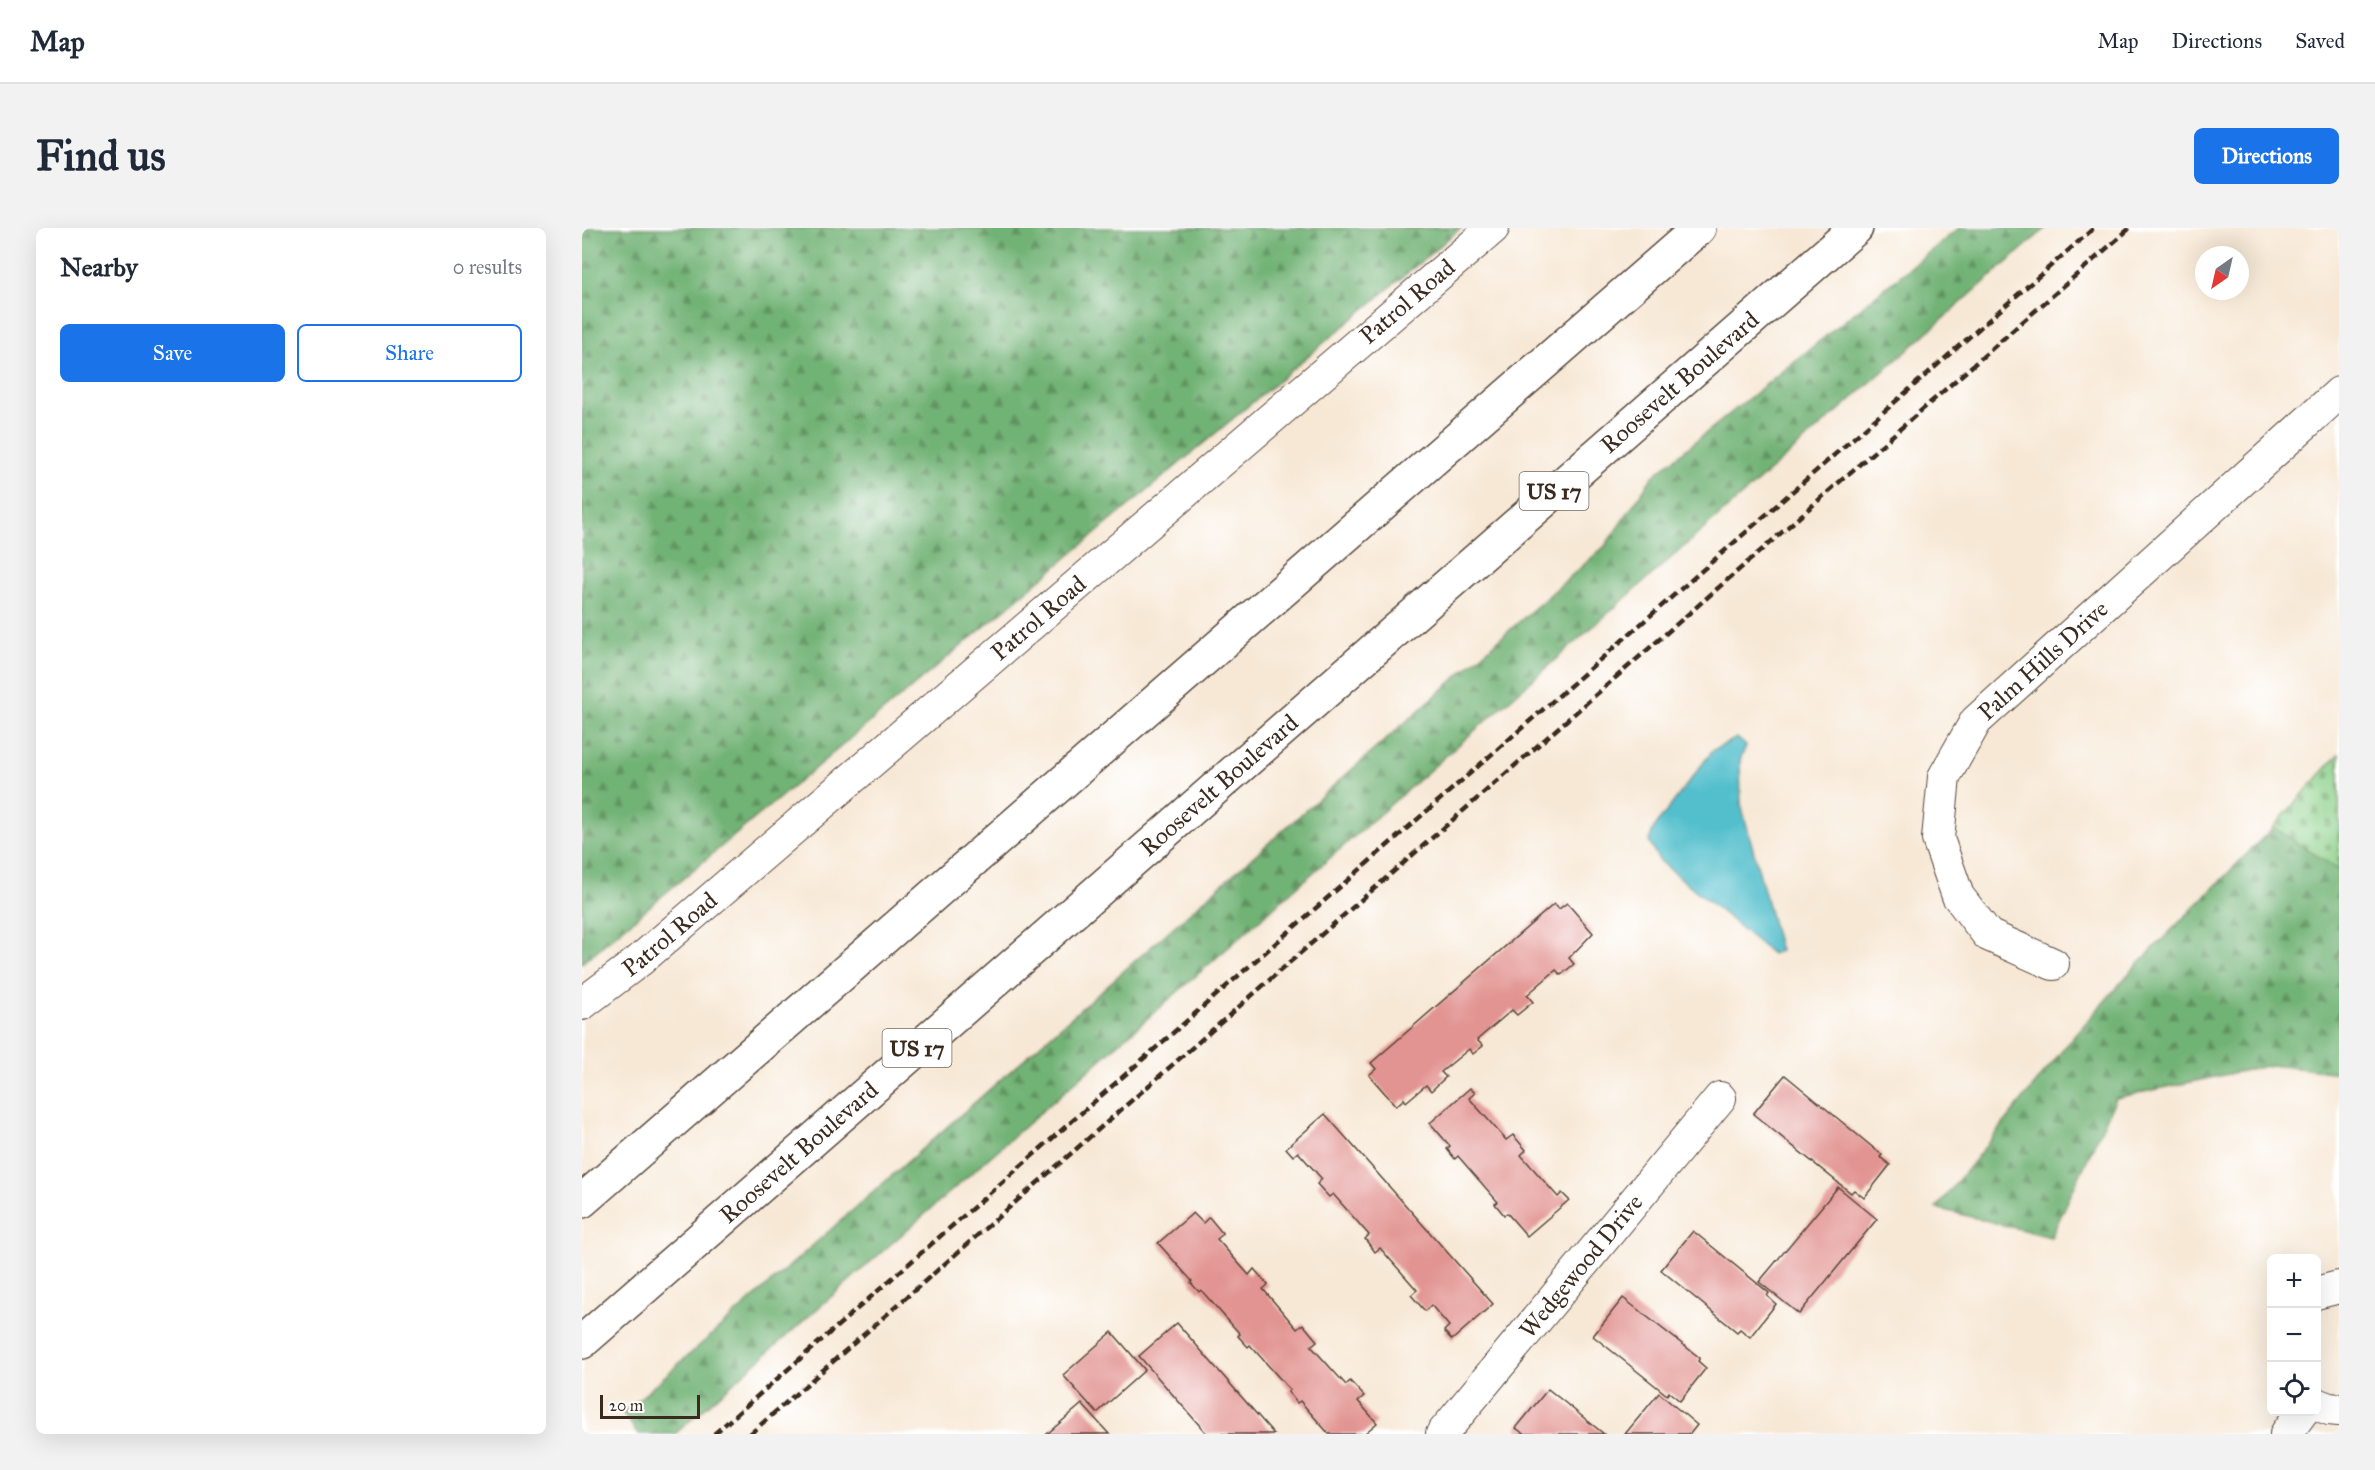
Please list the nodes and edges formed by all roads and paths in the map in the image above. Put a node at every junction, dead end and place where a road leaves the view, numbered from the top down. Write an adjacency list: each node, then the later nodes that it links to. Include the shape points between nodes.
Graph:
1 (1493, 228): 6 (street, Patrol Road, via 639,961)
2 (1699, 228): 8 (highway)
3 (1856, 228): 11 (highway, Roosevelt Boulevard / US 17)
4 (2339, 393): 5 (street, Palm Hills Drive, via 1976,720 1944,777 1938,839 1958,896 1988,935)
5 (2053, 964)
6 (582, 1004)
7 (1720, 1098): 15 (street, Wedgewood Drive)
8 (582, 1201)
9 (2339, 1287): 10 (street)
10 (2321, 1292)
11 (582, 1342)
12 (2321, 1406): 13 (street)
13 (2339, 1410)
14 (2299, 1416): 16 (street)
15 (1442, 1434)
16 (2286, 1434)

